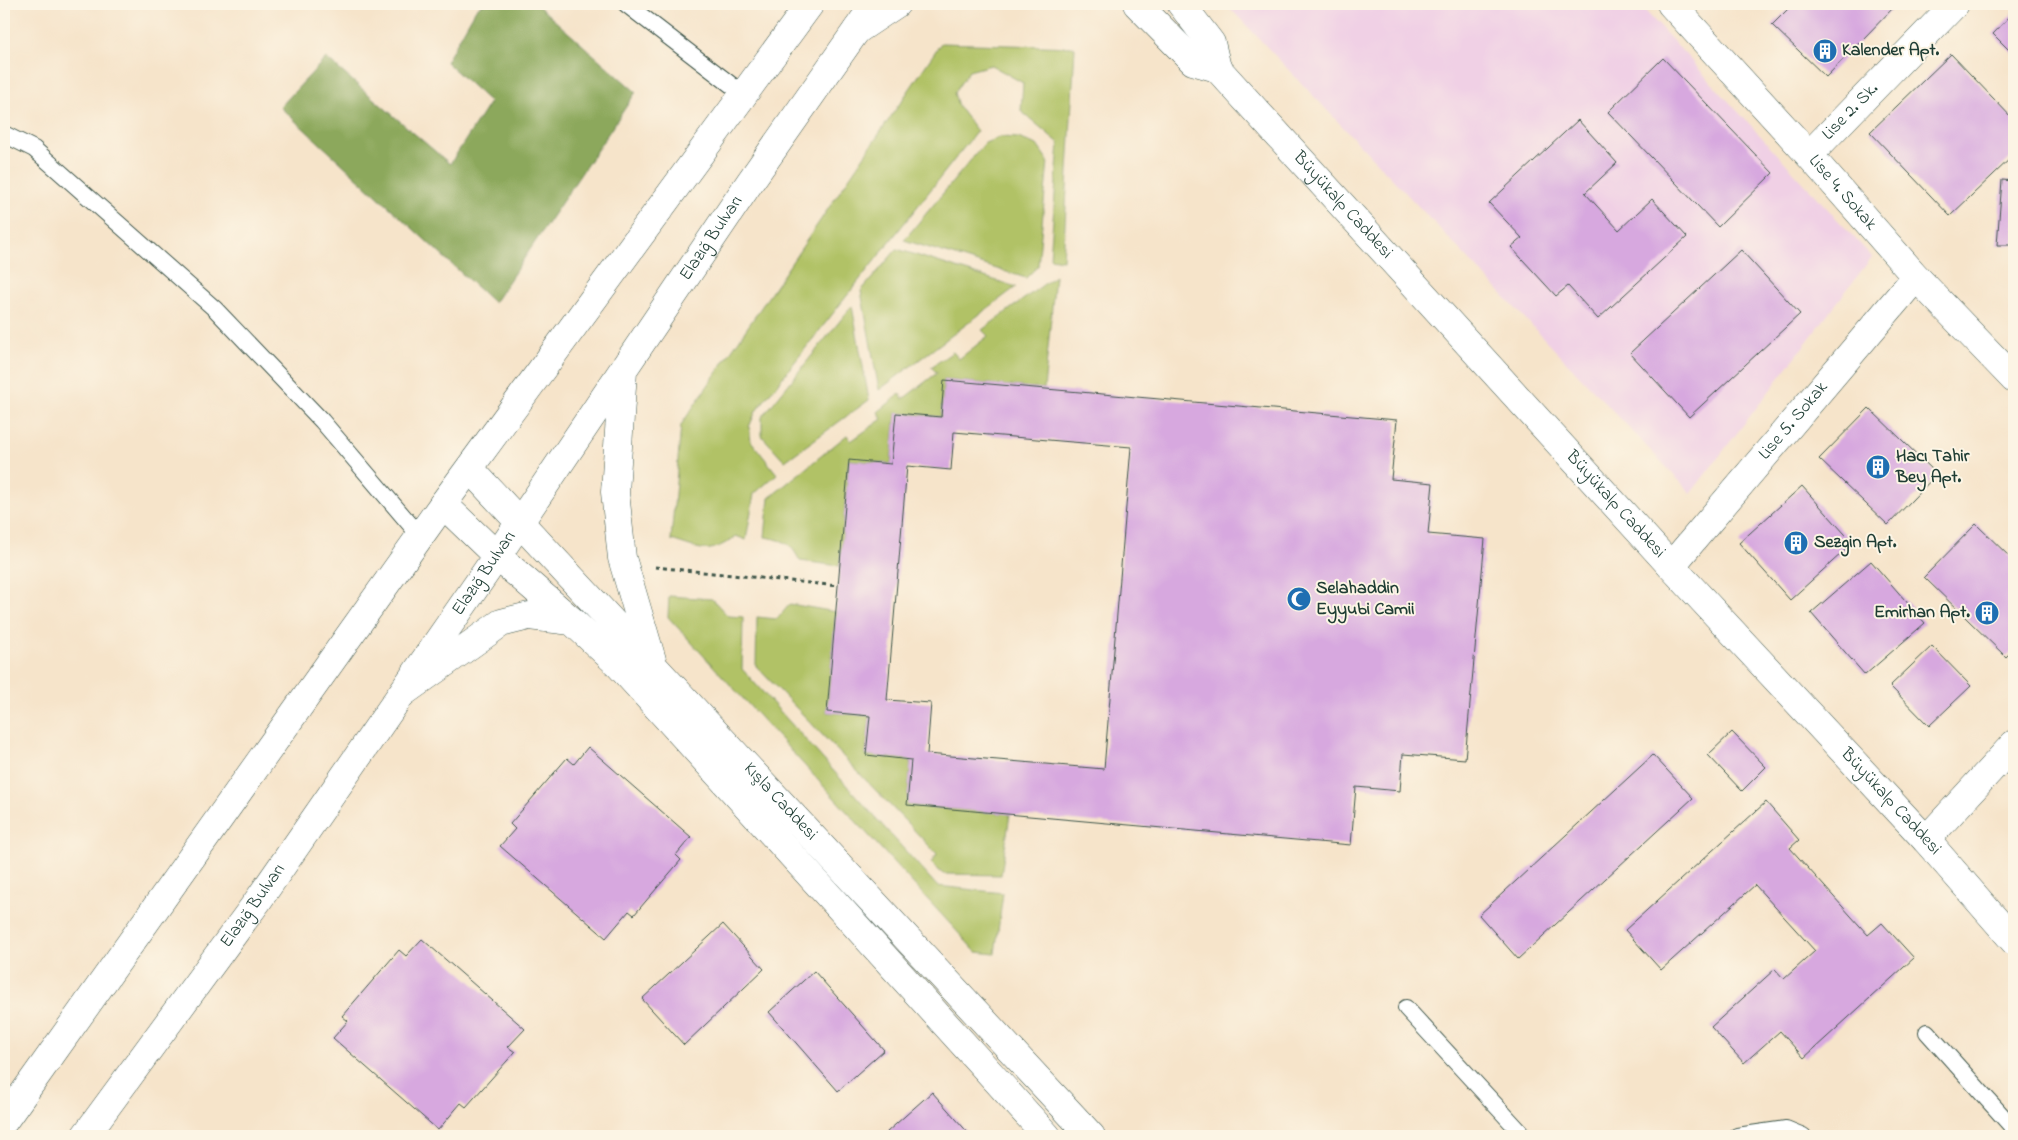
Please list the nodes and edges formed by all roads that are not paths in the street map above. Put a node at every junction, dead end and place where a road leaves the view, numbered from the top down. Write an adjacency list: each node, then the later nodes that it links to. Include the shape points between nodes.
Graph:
1 (626, 4): 11 (lane)
2 (810, 4): 11 (street)
3 (875, 4): 9 (street, Elazığ Bulvarı)
4 (896, 4): 9 (street)
5 (1181, 4): 10 (street, Büyükalp Caddesi, via 1211,43)
6 (1672, 4): 13 (street, Lise 4. Sokak)
7 (1955, 4): 13 (street, Lise 2. Sk.)
8 (1137, 5): 10 (street, via 1193,61)
9 (857, 30): 15 (street, Elazığ Bulvarı)
10 (1217, 68): 22 (street, Büyükalp Caddesi)
11 (744, 94): 17 (street)
12 (4, 134): 20 (lane, via 34,149 215,310 322,421)
13 (1809, 155): 14 (street, Lise 4. Sokak)
14 (1916, 277): 16 (street, Lise 4. Sokak); 22 (street, Lise 5. Sokak)
15 (623, 371): 19 (street, Elazığ Bulvarı); 24 (street, via 615,492 622,558)
16 (2014, 379)
17 (470, 469): 18 (street); 19 (street, Kışla Caddesi)
18 (443, 504): 20 (street); 21 (street)
19 (520, 522): 21 (street, Elazığ Bulvarı); 24 (street, Kışla Caddesi)
20 (420, 536): 31 (street)
21 (497, 556): 23 (street); 25 (street, Elazığ Bulvarı)
22 (1671, 566): 27 (street, Büyükalp Caddesi)
23 (572, 621): 25 (street, via 530,616 501,624); 34 (street, via 619,666)
24 (654, 666): 35 (street, Kışla Caddesi)
25 (399, 696): 33 (street, Elazığ Bulvarı, via 257,902)
26 (2014, 744): 27 (street)
27 (1926, 840): 28 (street, Büyükalp Caddesi)
28 (2014, 941)
29 (1406, 1008): 36 (lane)
30 (1927, 1032): 32 (lane)
31 (4, 1121)
32 (2014, 1129)
33 (85, 1136)
34 (1046, 1136)
35 (1091, 1136)
36 (1524, 1136)
37 (1737, 1136): 38 (lane, via 1786,1129)
38 (1803, 1136)

